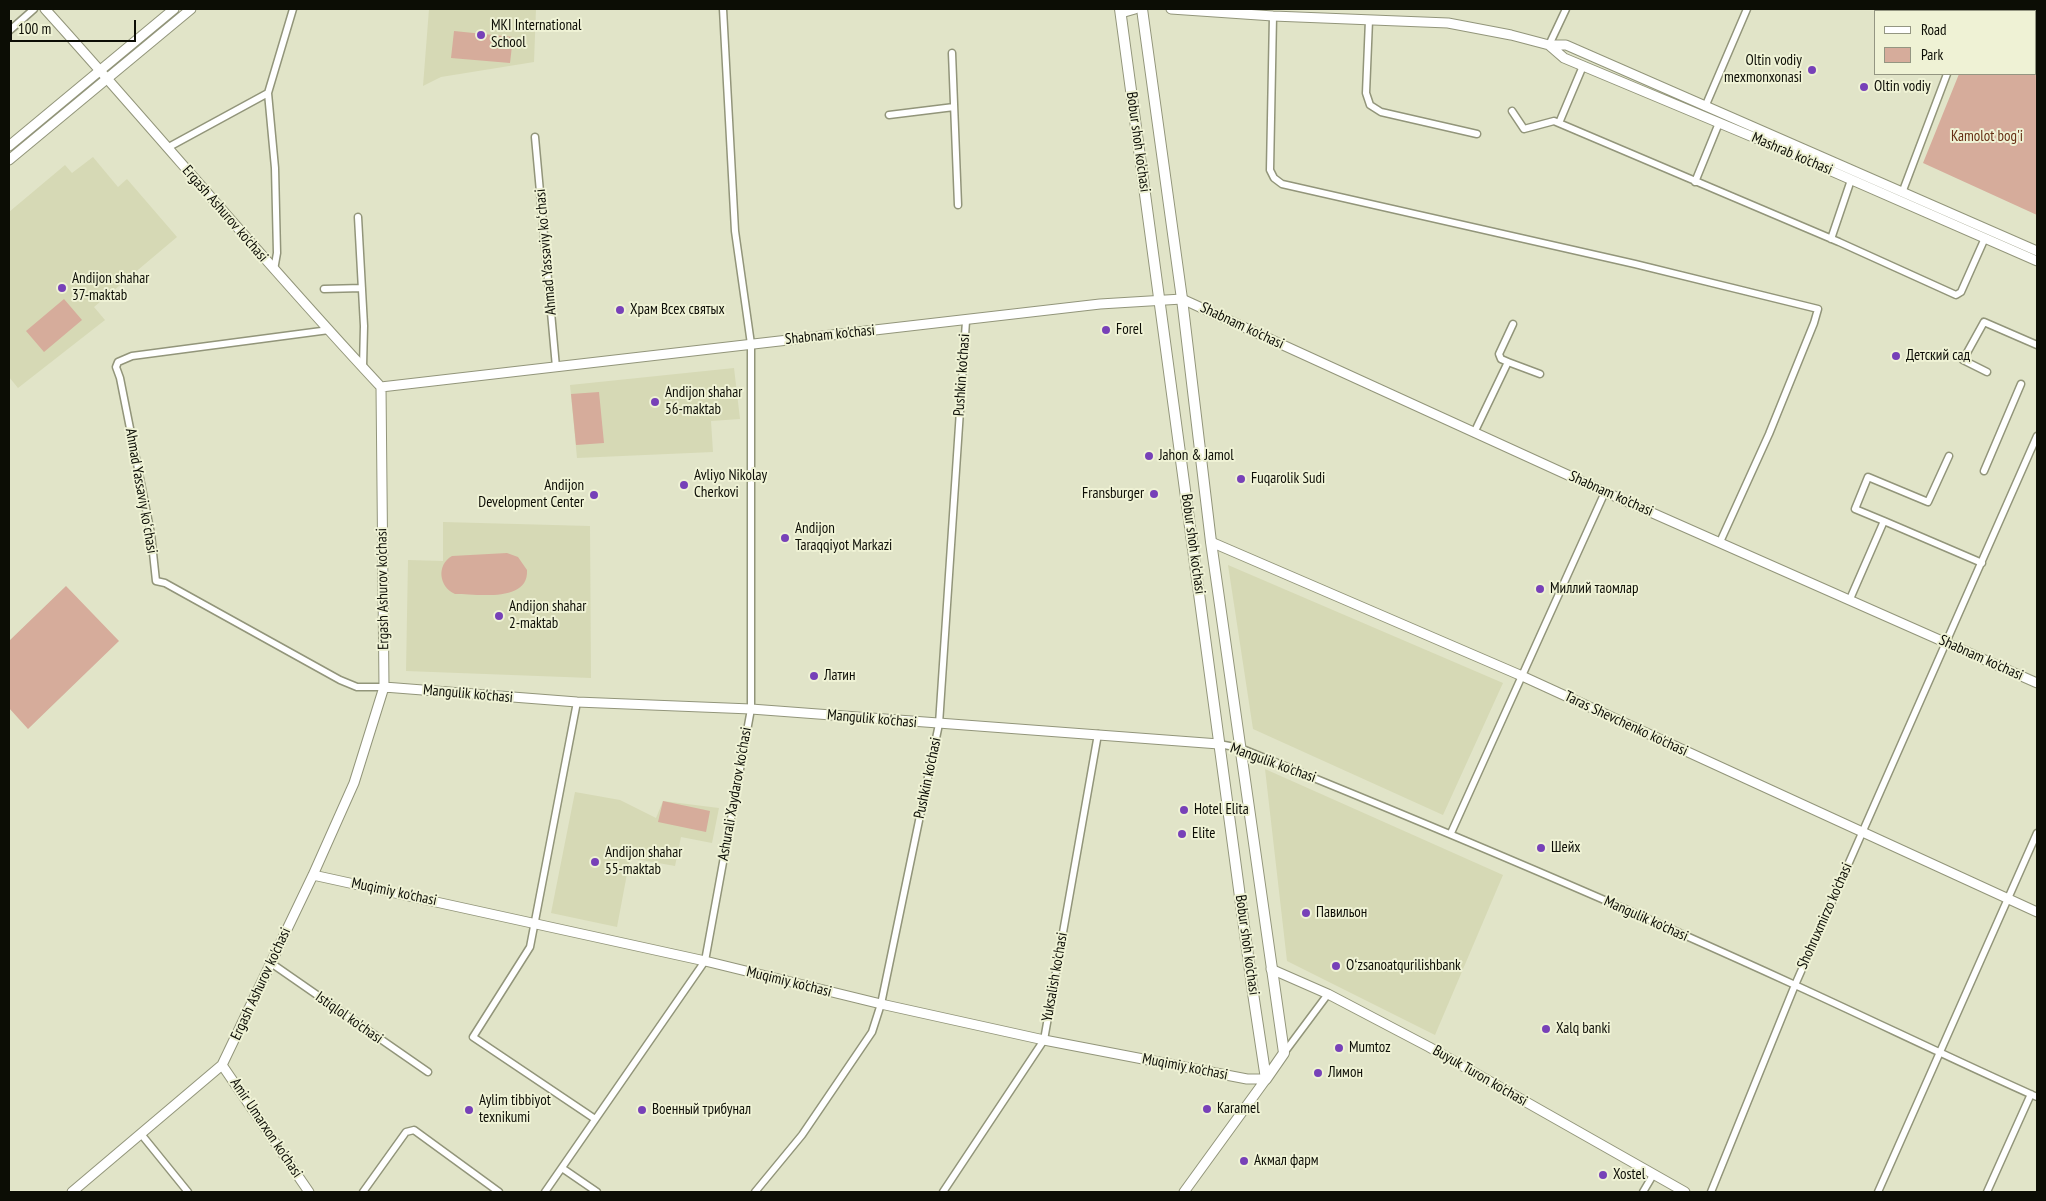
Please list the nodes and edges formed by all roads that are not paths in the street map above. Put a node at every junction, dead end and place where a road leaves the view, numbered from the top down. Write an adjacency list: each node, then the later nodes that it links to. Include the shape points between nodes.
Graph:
1 (34, 9): 15 (street)
2 (45, 9): 19 (street, Ergash Ashurov ko'chasi)
3 (174, 9): 19 (street)
4 (191, 9): 21 (street)
5 (292, 9): 22 (street)
6 (723, 9): 52 (street, Ashurali Xaydarov ko'chasi, via 734,232)
7 (1135, 9): 12 (street)
8 (1142, 9): 47 (main road, Bobur shoh ko'chasi)
9 (1171, 9): 13 (street, Mashrab ko'chasi)
10 (1566, 9): 16 (street)
11 (1747, 9): 24 (street)
12 (1121, 11): 48 (main road, Bobur shoh ko'chasi)
13 (1273, 16): 14 (street, Mashrab ko'chasi); 68 (street, via 1270,170 1282,184 1644,266 1820,310)
14 (1369, 20): 16 (street, Mashrab ko'chasi, via 1448,23); 29 (street, via 1366,93 1370,105 1381,112)
15 (9, 31)
16 (1549, 45): 18 (street, Mashrab ko'chasi, via 1564,58); 24 (street, Mashrab ko'chasi, via 1566,45)
17 (952, 53): 23 (street)
18 (1583, 66): 27 (street); 28 (street, Mashrab ko'chasi)
19 (100, 70): 21 (street, Ergash Ashurov ko'chasi); 32 (street)
20 (1947, 75): 37 (street)
21 (107, 78): 33 (street, Ergash Ashurov ko'chasi); 34 (street)
22 (268, 93): 33 (street); 44 (street, via 275,168 277,253)
23 (954, 107): 26 (street); 38 (street)
24 (1706, 107): 31 (street, Mashrab ko'chasi)
25 (1512, 111): 27 (street, via 1524,129 1554,121)
26 (889, 115)
27 (1559, 123): 36 (street)
28 (1719, 123): 31 (street, Mashrab ko'chasi); 36 (street)
29 (1477, 134)
30 (535, 137): 56 (street, Ahmad Yassaviy koʻchasi)
31 (1774, 141): 35 (street, Mashrab ko'chasi); 37 (street, Mashrab ko'chasi)
32 (9, 146)
33 (168, 148): 44 (street, Ergash Ashurov ko'chasi)
34 (9, 160)
35 (1851, 180): 40 (street, Mashrab ko'chasi); 41 (street)
36 (1695, 182): 41 (street)
37 (1902, 193): 42 (street, Mashrab ko'chasi)
38 (958, 204)
39 (358, 217): 45 (street)
40 (1985, 238): 41 (street, via 1962,292 1956,294); 43 (street, Mashrab ko'chasi)
41 (1831, 239)
42 (2037, 251)
43 (2037, 262)
44 (274, 270): 51 (street, Ergash Ashurov ko'chasi)
45 (362, 288): 46 (street); 55 (street)
46 (324, 289)
47 (1182, 299): 48 (street, Shabnam ko'chasi); 61 (street, Shabnam ko'chasi); 67 (main road, Bobur shoh ko'chasi)
48 (1159, 301): 49 (street, Shabnam ko'chasi, via 1100,304); 79 (main road, Bobur shoh ko'chasi)
49 (966, 321): 52 (street, Shabnam ko'chasi); 77 (street, Pushkin ko'chasi)
50 (1513, 324): 54 (street, via 1499,354)
51 (329, 330): 55 (street, Ergash Ashurov ko'chasi); 74 (street, Ahmad Yassaviy koʻchasi, via 132,356 118,362 116,367 151,534 156,581 165,583 340,680 357,687)
52 (751, 344): 56 (street, Shabnam ko'chasi); 76 (street, Ashurali Xaydarov ko'chasi)
53 (2037, 345): 57 (street, via 1984,322 1962,360)
54 (1508, 362): 58 (street); 61 (street)
55 (363, 367): 60 (street, Ergash Ashurov ko'chasi)
56 (556, 367): 60 (street, Shabnam ko'chasi)
57 (1987, 372)
58 (1540, 374)
59 (2021, 384): 64 (street)
60 (381, 387): 74 (street, Ergash Ashurov ko'chasi)
61 (1474, 433): 65 (street, Shabnam ko'chasi)
62 (2037, 436): 69 (street, Shohruxmirzo ko'chasi)
63 (1950, 456): 66 (street, via 1928,502 1868,477 1854,509)
64 (1984, 471)
65 (1605, 492): 68 (street, Shabnam ko'chasi); 72 (street)
66 (1884, 521): 69 (street); 70 (street)
67 (1211, 542): 72 (street, Taras Shevchenko ko'chasi); 80 (main road, Bobur shoh ko'chasi)
68 (1720, 542): 70 (street, Shabnam ko'chasi)
69 (1982, 563): 71 (street, Shohruxmirzo ko'chasi)
70 (1850, 599): 71 (street, Shabnam ko'chasi)
71 (1946, 643): 73 (street, Shabnam ko'chasi); 81 (street, Shohruxmirzo ko'chasi)
72 (1522, 676): 81 (street, Taras Shevchenko ko'chasi); 82 (street)
73 (2037, 683)
74 (384, 687): 75 (street, Mangulik ko'chasi); 84 (street, Ergash Ashurov ko'chasi, via 354,783)
75 (577, 702): 76 (street, Mangulik ko'chasi); 87 (street)
76 (751, 709): 77 (street, Mangulik ko'chasi); 88 (street, Ashurali Xaydarov ko'chasi)
77 (939, 724): 78 (street, Mangulik ko'chasi); 93 (street, Pushkin ko'chasi)
78 (1098, 734): 79 (street, Mangulik ko'chasi); 94 (street, Yuksalish ko'chasi)
79 (1220, 744): 80 (street, Mangulik ko'chasi); 99 (main road, Bobur shoh ko'chasi)
80 (1240, 748): 82 (street, Mangulik ko'chasi); 90 (main road, Bobur shoh ko'chasi)
81 (1862, 832): 85 (street, Taras Shevchenko ko'chasi); 91 (street, Shohruxmirzo ko'chasi)
82 (1451, 834): 91 (street, Mangulik ko'chasi)
83 (2037, 834): 85 (street)
84 (313, 875): 87 (street, Muqimiy ko'chasi); 89 (street, Ergash Ashurov ko'chasi)
85 (2008, 898): 86 (street, Taras Shevchenko ko'chasi); 96 (street)
86 (2037, 912)
87 (535, 923): 88 (street, Muqimiy ko'chasi); 101 (street, via 530,947 473,1038)
88 (705, 961): 93 (street, Muqimiy ko'chasi); 101 (street, Ashurali Xaydarov ko'chasi)
89 (271, 963): 97 (street, Ergash Ashurov ko'chasi); 98 (street, Istiqlol ko'chasi)
90 (1271, 969): 92 (street, Buyuk Turon ko'chasi); 95 (main road, Bobur shoh ko'chasi)
91 (1795, 985): 96 (street, Mangulik ko'chasi); 117 (street, Shohruxmirzo ko'chasi)
92 (1328, 994): 95 (street); 104 (street, Buyuk Turon ko'chasi, via 1451,1059)
93 (881, 1004): 94 (street, Muqimiy ko'chasi); 112 (street, Pushkin ko'chasi, via 872,1032 802,1135)
94 (1044, 1040): 99 (street, Muqimiy ko'chasi, via 1247,1079); 113 (street, Yuksalish ko'chasi)
95 (1284, 1053): 99 (main road)
96 (1939, 1053): 100 (street, Mangulik ko'chasi); 118 (street)
97 (222, 1065): 102 (street, Ergash Ashurov ko'chasi); 107 (street, Amir Umarxon ko'chasi)
98 (428, 1072)
99 (1266, 1079): 114 (street)
100 (2034, 1096): 119 (street)
101 (595, 1119): 103 (street, Ashurali Xaydarov ko'chasi)
102 (141, 1134): 105 (street, Ergash Ashurov ko'chasi); 106 (street)
103 (562, 1168): 110 (street, Ashurali Xaydarov ko'chasi); 111 (street)
104 (1653, 1176): 115 (street); 116 (street, Buyuk Turon ko'chasi)
105 (73, 1192)
106 (188, 1192)
107 (309, 1192)
108 (363, 1192): 109 (street, via 406,1132 414,1130)
109 (499, 1192)
110 (545, 1192)
111 (597, 1192)
112 (755, 1192)
113 (943, 1192)
114 (1184, 1192)
115 (1643, 1192)
116 (1685, 1192)
117 (1711, 1192)
118 (1878, 1192)
119 (1986, 1192)

